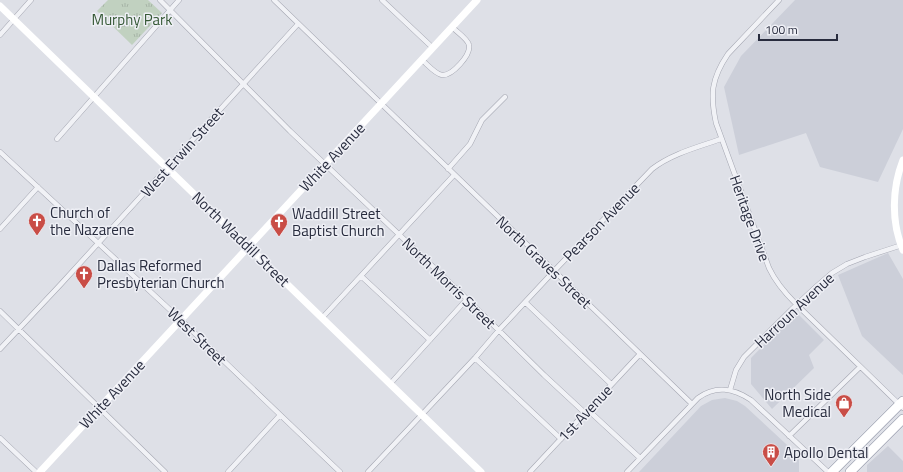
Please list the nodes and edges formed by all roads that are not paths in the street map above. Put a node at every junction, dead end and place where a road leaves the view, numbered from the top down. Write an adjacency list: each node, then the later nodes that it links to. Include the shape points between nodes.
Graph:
1 (31, 0): 10 (street)
2 (160, 0): 9 (street, North Morris Street)
3 (179, 0): 9 (street)
4 (274, 0): 11 (street, North Graves Street)
5 (382, 0): 14 (street)
6 (477, 0): 12 (street, White Avenue)
7 (779, 0): 21 (street, Heritage Drive, via 728,54 715,76 712,99)
8 (0, 6): 10 (street, North Waddill Street)
9 (170, 10): 16 (street, North Morris Street); 18 (street)
10 (14, 19): 13 (street); 18 (street, North Waddill Street)
11 (298, 24): 16 (street, West Erwin Street); 19 (street, North Graves Street)
12 (452, 27): 14 (street, White Avenue); 15 (street, via 470,47 456,68 448,74 439,74)
13 (0, 35)
14 (433, 48): 15 (street, White Avenue)
15 (422, 60): 19 (street, White Avenue)
16 (244, 84): 24 (street, North Morris Street); 25 (street, West Erwin Street)
17 (506, 97): 26 (street, via 482,120 470,144)
18 (94, 98): 20 (street); 25 (street, North Waddill Street)
19 (381, 104): 24 (street, White Avenue); 26 (street, North Graves Street)
20 (57, 138)
21 (721, 139): 34 (street, Pearson Avenue, via 658,165); 38 (street, Heritage Drive, via 768,268 779,286)
22 (0, 152): 28 (street, West Street)
23 (903, 160): 33 (street, via 897,178 894,208)
24 (325, 165): 30 (street, North Morris Street); 32 (street, White Avenue)
25 (167, 168): 31 (street, West Erwin Street); 32 (street, North Waddill Street)
26 (448, 169): 27 (street, North Graves Street)
27 (454, 175): 30 (street); 34 (street, North Graves Street)
28 (38, 187): 29 (street); 31 (street, West Street)
29 (0, 229)
30 (399, 235): 35 (street); 36 (street, North Morris Street)
31 (99, 243): 41 (street, West Street); 42 (street, West Erwin Street)
32 (249, 247): 40 (street, North Waddill Street); 41 (street, White Avenue)
33 (902, 247): 38 (street, Harroun Avenue, via 865,257 832,273)
34 (554, 271): 37 (street, Pearson Avenue); 46 (street, North Graves Street)
35 (360, 276): 40 (street); 44 (street)
36 (467, 299): 43 (street, North Morris Street); 44 (street)
37 (525, 302): 43 (street, Pearson Avenue); 50 (street)
38 (796, 304): 48 (street, Heritage Drive); 51 (street, Harroun Avenue, via 739,363)
39 (0, 311): 42 (street)
40 (322, 318): 49 (street, North Waddill Street)
41 (181, 320): 54 (street, White Avenue); 56 (street, West Street)
42 (19, 329): 45 (street, West Erwin Street); 54 (street)
43 (499, 330): 47 (street, Pearson Avenue); 55 (street, North Morris Street, via 544,375)
44 (430, 340): 49 (street)
45 (0, 349)
46 (640, 354): 50 (street, 1st Avenue); 52 (street, North Graves Street)
47 (475, 358): 57 (street, Pearson Avenue); 61 (street)
48 (860, 367): 53 (street, Heritage Drive); 59 (street)
49 (390, 384): 57 (street, North Waddill Street)
50 (612, 384): 55 (street, 1st Avenue)
51 (730, 390): 52 (street, via 712,390); 59 (street, via 756,404)
52 (692, 404): 62 (street)
53 (902, 405): 73 (highway)
54 (99, 408): 64 (street, White Avenue); 65 (street)
55 (587, 411): 61 (street, 1st Avenue); 62 (street, North Morris Street)
56 (280, 415): 66 (street); 67 (street, West Street)
57 (422, 415): 68 (street, Pearson Avenue); 69 (street, North Waddill Street)
58 (903, 419): 74 (highway)
59 (789, 436): 72 (street)
60 (0, 438): 63 (street)
61 (561, 439): 70 (street, 1st Avenue)
62 (640, 458): 71 (street)
63 (36, 472)
64 (40, 472)
65 (165, 472)
66 (228, 472)
67 (340, 472)
68 (368, 472)
69 (482, 472)
70 (530, 472)
71 (627, 472)
72 (828, 472)
73 (832, 472)
74 (850, 472)

